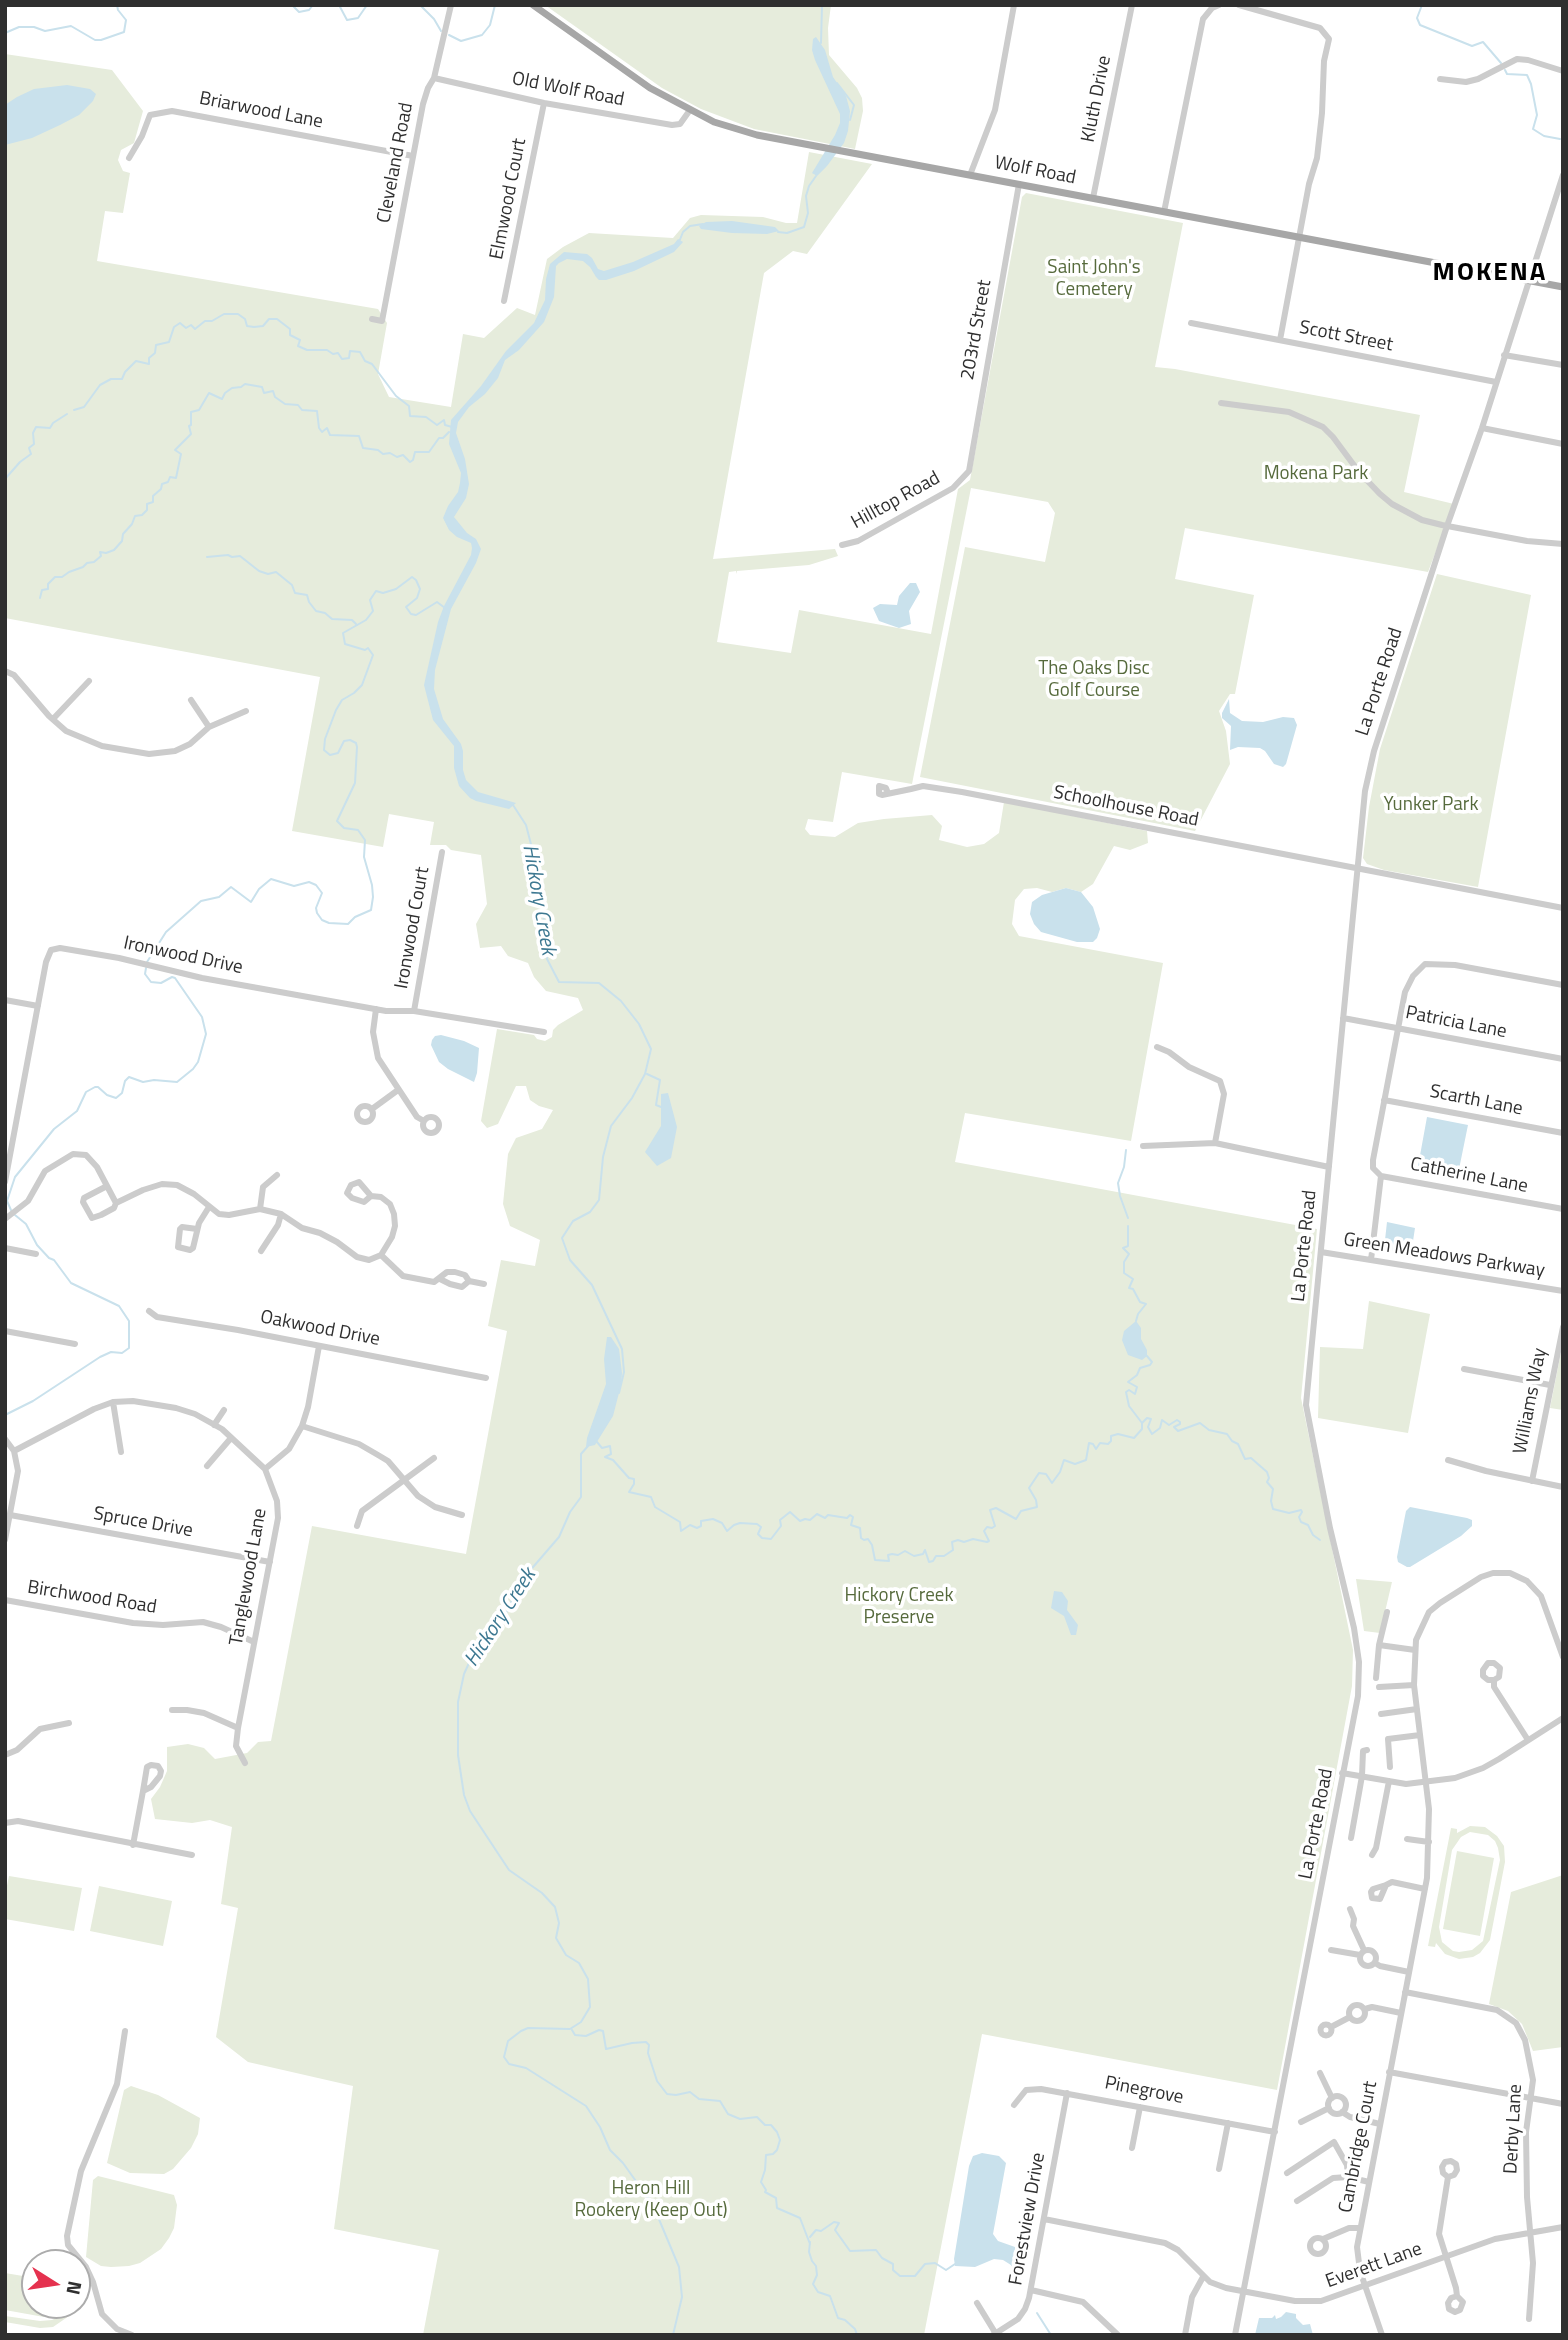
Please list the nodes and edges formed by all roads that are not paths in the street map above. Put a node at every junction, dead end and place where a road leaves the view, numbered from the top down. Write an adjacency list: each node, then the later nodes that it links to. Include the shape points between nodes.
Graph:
1 (451, 5): 8 (street, Cleveland Road)
2 (533, 5): 11 (main road, Wolf Road, via 650,88)
3 (1014, 5): 14 (street, via 995,110)
4 (1132, 5): 17 (street, Kluth Drive)
5 (1239, 5): 20 (street, via 1320,27 1329,39 1317,158)
6 (1216, 6): 19 (street, via 1203,19)
7 (1563, 71): 9 (street, via 1517,59 1478,79)
8 (435, 78): 10 (street, Old Wolf Road); 12 (street, Cleveland Road, via 423,104)
9 (1440, 79)
10 (544, 103): 11 (street, Old Wolf Road, via 672,125 680,124); 23 (street, Elmwood Court)
11 (690, 110): 14 (main road, Wolf Road, via 757,135)
12 (413, 156): 13 (street, Briarwood Lane, via 172,111 149,114); 24 (street, Cleveland Road, via 382,321)
13 (129, 158)
14 (970, 175): 16 (main road, Wolf Road)
15 (1563, 175): 18 (street, La Porte Road)
16 (1019, 184): 17 (main road, Wolf Road); 33 (street, 203rd Street, via 969,471)
17 (1093, 198): 19 (main road, Wolf Road)
18 (1559, 201): 21 (street, La Porte Road)
19 (1164, 212): 20 (main road, Wolf Road)
20 (1300, 237): 21 (main road, Wolf Road); 26 (street)
21 (1529, 280): 22 (main road, Wolf Road); 27 (street, La Porte Road)
22 (1563, 286)
23 (504, 301)
24 (372, 319)
25 (1191, 323): 26 (street, Scott Street)
26 (1280, 340): 29 (street, Scott Street)
27 (1504, 355): 28 (street); 29 (street, La Porte Road)
28 (1563, 365)
29 (1496, 382): 31 (street, La Porte Road)
30 (1221, 403): 34 (street, via 1289,412 1315,423 1392,504 1422,520)
31 (1482, 428): 32 (street); 34 (street, La Porte Road)
32 (1563, 444)
33 (963, 480): 36 (street, Hilltop Road, via 858,541)
34 (1447, 526): 35 (street); 45 (street, La Porte Road, via 1374,751)
35 (1563, 544)
36 (842, 545)
37 (5, 671): 41 (street, via 14,675)
38 (89, 681): 41 (street)
39 (191, 700): 42 (street)
40 (246, 712): 42 (street)
41 (53, 719): 42 (street, via 66,731 102,746 149,754 175,751)
42 (209, 727)
43 (888, 793): 45 (street, Schoolhouse Road, via 923,786)
44 (442, 852): 51 (street, Ironwood Court)
45 (1358, 867): 46 (street, Schoolhouse Road); 52 (street, La Porte Road)
46 (1563, 908)
47 (1562, 982): 53 (street, via 1425,964 1405,992)
48 (5, 1000): 49 (street)
49 (38, 1006): 50 (street, Ironwood Drive, via 46,962 51,950 60,947); 67 (street, Ironwood Drive)
50 (376, 1009): 51 (street, Ironwood Drive); 57 (street, via 375,1049)
51 (414, 1011): 54 (street, Ironwood Drive)
52 (1343, 1018): 53 (street, Patricia Lane); 64 (street, La Porte Road)
53 (1398, 1028): 56 (street, Patricia Lane); 58 (street)
54 (544, 1032)
55 (1157, 1047): 62 (street, via 1220,1080 1224,1094)
56 (1563, 1059)
57 (398, 1090): 59 (street); 60 (street)
58 (1384, 1100): 61 (street, Scarth Lane); 66 (street, Catherine Lane, via 1373,1160)
59 (372, 1109)
60 (424, 1121)
61 (1563, 1133)
62 (1215, 1143): 63 (street); 64 (street)
63 (1143, 1146)
64 (1329, 1167): 79 (street, La Porte Road)
65 (277, 1175): 72 (street, via 263,1187)
66 (1381, 1176): 73 (street, Catherine Lane); 82 (street)
67 (5, 1182)
68 (107, 1186): 70 (street); 70 (street, via 84,1198 90,1216 101,1215); 75 (street, via 86,1155 73,1154 45,1171 28,1201)
69 (371, 1195): 81 (street, via 390,1204 394,1214 392,1237)
70 (116, 1203): 71 (street, via 169,1184 194,1194)
71 (209, 1207): 72 (street, via 229,1215); 76 (street)
72 (260, 1209): 74 (street)
73 (1563, 1209)
74 (281, 1214): 78 (street); 81 (street, via 357,1256 369,1260)
75 (5, 1219)
76 (197, 1229)
77 (5, 1248): 80 (street)
78 (261, 1251)
79 (1321, 1252): 82 (street, Green Meadows Parkway); 137 (street, La Porte Road, via 1306,1405 1359,1662 1358,1696)
80 (36, 1254)
81 (381, 1255): 83 (street, via 403,1276)
82 (1371, 1260): 86 (street, Green Meadows Parkway)
83 (440, 1279): 84 (street, via 461,1287); 84 (street, via 455,1272)
84 (469, 1280): 85 (street)
85 (484, 1284)
86 (1563, 1291)
87 (149, 1311): 91 (street, Oakwood Drive, via 157,1317)
88 (1563, 1327): 94 (street, Williams Way)
89 (5, 1331): 90 (street)
90 (75, 1344)
91 (319, 1346): 93 (street, Oakwood Drive); 98 (street)
92 (1464, 1369): 94 (street)
93 (486, 1378)
94 (1550, 1385): 108 (street, Williams Way)
95 (113, 1402): 97 (street, Tanglewood Lane, via 176,1408); 101 (street, Tanglewood Lane); 102 (street)
96 (224, 1409): 97 (street)
97 (214, 1424): 99 (street, Tanglewood Lane)
98 (302, 1426): 106 (street, via 289,1449); 107 (street, via 359,1444 388,1461)
99 (231, 1438): 105 (street); 106 (street, Tanglewood Lane)
100 (5, 1439): 101 (street)
101 (14, 1451): 110 (street, via 18,1471)
102 (121, 1452)
103 (434, 1458): 107 (street)
104 (1448, 1460): 108 (street)
105 (207, 1466)
106 (265, 1469): 114 (street, Tanglewood Lane, via 278,1518)
107 (404, 1479): 111 (street, via 435,1507); 112 (street, via 362,1511)
108 (1532, 1481): 109 (street)
109 (1563, 1487)
110 (10, 1515): 113 (street); 114 (street, Spruce Drive)
111 (462, 1515)
112 (357, 1526)
113 (5, 1540)
114 (270, 1562): 117 (street, Tanglewood Lane)
115 (5, 1600): 117 (street, Birchwood Road, via 133,1623 203,1622)
116 (1387, 1612): 118 (street)
117 (254, 1642): 130 (street, Tanglewood Lane)
118 (1379, 1645): 119 (street); 121 (street)
119 (1415, 1650): 120 (street, Cambridge Court, via 1429,1612 1481,1577 1506,1573 1527,1581 1541,1595); 123 (street, Cambridge Court)
120 (1563, 1657)
121 (1377, 1678)
122 (1494, 1680): 132 (street)
123 (1414, 1685): 124 (street); 125 (street, Cambridge Court)
124 (1379, 1687)
125 (1417, 1709): 127 (street); 131 (street, Cambridge Court)
126 (172, 1710): 130 (street, via 204,1713)
127 (1381, 1714)
128 (1563, 1718): 132 (street)
129 (69, 1723): 134 (street, via 40,1729)
130 (238, 1728): 135 (street, Tanglewood Lane, via 236,1746)
131 (1420, 1735): 136 (street, via 1388,1739); 140 (street, Cambridge Court)
132 (1528, 1740): 140 (street, via 1483,1768)
133 (1367, 1750): 138 (street, via 1363,1751)
134 (5, 1755)
135 (245, 1763)
136 (1390, 1767)
137 (1342, 1773): 138 (street); 175 (street, La Porte Road)
138 (1363, 1776): 139 (street); 143 (street)
139 (1389, 1781): 140 (street); 148 (street)
140 (1426, 1782): 145 (street, Cambridge Court)
141 (144, 1791): 146 (street)
142 (5, 1823): 146 (street, via 32,1823)
143 (1351, 1839)
144 (1407, 1839): 145 (street)
145 (1429, 1842): 150 (street, Cambridge Court)
146 (133, 1845): 147 (street)
147 (192, 1855)
148 (1372, 1855)
149 (1386, 1885): 150 (street, via 1392,1882)
150 (1424, 1889): 155 (street, Cambridge Court)
151 (1350, 1909): 153 (street)
152 (1331, 1950): 153 (street)
153 (1362, 1953): 154 (street, via 1370,1950); 154 (street, via 1363,1964)
154 (1375, 1963): 155 (street)
155 (1409, 1972): 156 (street, Cambridge Court)
156 (1405, 1992): 158 (street, Cambridge Court); 166 (street, Derby Lane, via 1494,2009 1513,2020 1531,2059)
157 (1365, 2009): 158 (street); 159 (street, via 1361,2020); 159 (street, via 1353,2005)
158 (1401, 2013): 162 (street, Cambridge Court)
159 (1350, 2017): 160 (street)
160 (1331, 2027)
161 (125, 2031): 197 (street, via 117,2084 81,2171 67,2236 68,2245 93,2282 102,2314 117,2329)
162 (1390, 2072): 166 (street); 174 (street, Cambridge Court)
163 (1320, 2073): 165 (street)
164 (1067, 2093): 168 (street, Pinegrove, via 1026,2090); 169 (street, Pinegrove); 183 (street, Forestview Drive)
165 (1332, 2098): 170 (street); 171 (street, via 1345,2100)
166 (1530, 2098): 167 (street); 186 (street, Derby Lane, via 1525,2146)
167 (1563, 2104)
168 (1014, 2105)
169 (1140, 2107): 173 (street, Pinegrove); 176 (street)
170 (1329, 2108): 171 (street); 172 (street)
171 (1342, 2112): 174 (street)
172 (1301, 2122)
173 (1228, 2123): 175 (street, Pinegrove); 177 (street)
174 (1380, 2124): 181 (street, Cambridge Court)
175 (1275, 2132): 192 (street, La Porte Road)
176 (1132, 2148)
177 (1219, 2169)
178 (1287, 2173): 180 (street, via 1334,2142 1347,2165)
179 (1448, 2176): 188 (street, via 1439,2234)
180 (1348, 2177): 181 (street); 182 (street, via 1333,2178)
181 (1369, 2182): 185 (street, Cambridge Court)
182 (1297, 2201)
183 (1044, 2219): 189 (street, Everett Lane, via 1165,2243); 191 (street, Forestview Drive)
184 (1563, 2227): 186 (street, Everett Lane)
185 (1360, 2228): 187 (street); 190 (street, Cambridge Court, via 1357,2255)
186 (1530, 2231): 188 (street, Everett Lane); 195 (street, Derby Lane)
187 (1323, 2239)
188 (1445, 2257): 190 (street, Everett Lane); 193 (street)
189 (1203, 2277): 192 (street, Everett Lane); 199 (street, via 1192,2297)
190 (1365, 2286): 192 (street, Everett Lane, via 1321,2301); 201 (street, Cambridge Court)
191 (1031, 2290): 196 (street, Forestview Drive, via 1021,2315); 198 (street, via 1083,2302)
192 (1244, 2291): 200 (street, La Porte Road)
193 (1457, 2296)
194 (977, 2303): 196 (street)
195 (1529, 2319)
196 (995, 2334)
197 (132, 2335)
198 (1118, 2335)
199 (1185, 2335)
200 (1236, 2335)
201 (1382, 2335)

